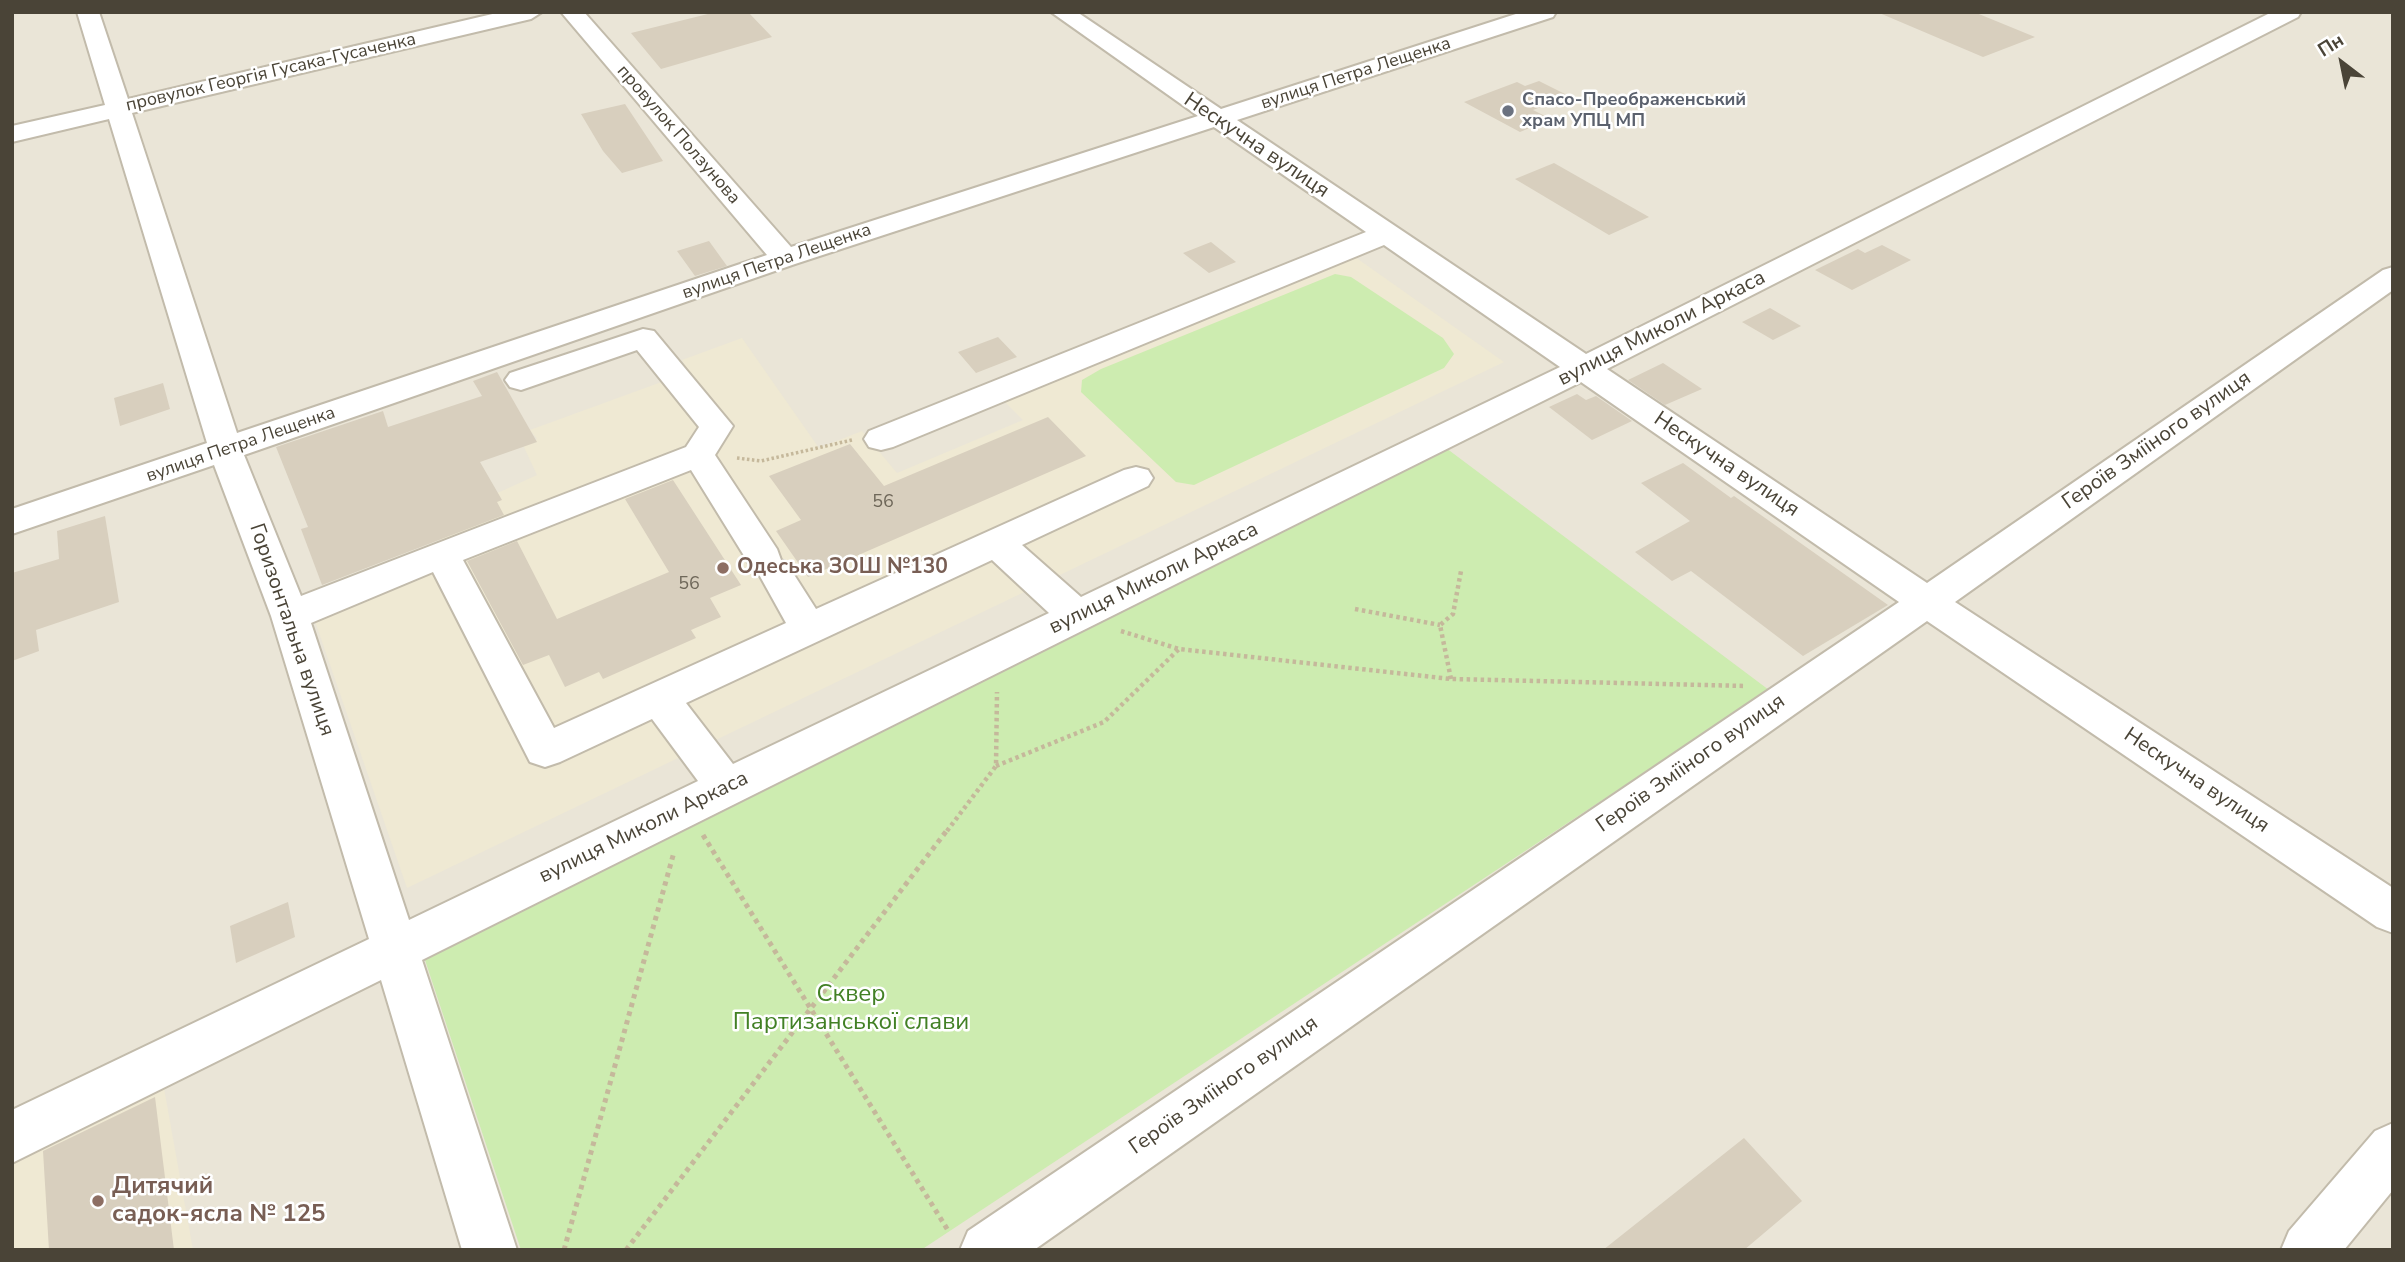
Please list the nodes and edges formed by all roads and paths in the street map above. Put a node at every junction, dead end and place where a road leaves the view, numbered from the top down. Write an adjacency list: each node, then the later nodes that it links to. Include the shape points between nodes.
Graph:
1 (88, 12): 9 (street, Горизонтальна вулиця)
2 (531, 12): 9 (street, провулок Георгія Гусака-Гусаченка)
3 (572, 12): 13 (street, провулок Ползунова)
4 (1062, 12): 10 (street, Нескучна вулиця)
5 (1463, 12): 8 (street)
6 (1545, 12): 8 (street, вулиця Петра Лещенка)
7 (2291, 12): 15 (street, вулиця Миколи Аркаса)
8 (1495, 29): 10 (street, вулиця Петра Лещенка)
9 (121, 108): 11 (street, провулок Георгія Гусака-Гусаченка); 18 (street, Горизонтальна вулиця)
10 (1215, 119): 12 (street, Нескучна вулиця); 13 (street, вулиця Петра Лещенка)
11 (12, 134)
12 (1386, 234): 15 (street, Нескучна вулиця); 17 (street)
13 (785, 258): 18 (street, вулиця Петра Лещенка)
14 (2393, 276): 25 (street, Героїв Зміїного вулиця)
15 (1584, 368): 25 (street, Нескучна вулиця); 28 (street, вулиця Миколи Аркаса)
16 (521, 380): 19 (street, via 643,338 716,426)
17 (881, 439): 19 (path, via 850,440 761,461)
18 (226, 451): 21 (street, вулиця Петра Лещенка); 27 (street, Горизонтальна вулиця)
19 (698, 455): 23 (street); 30 (street)
20 (1136, 478): 22 (street)
21 (12, 522)
22 (995, 542): 28 (street); 30 (street)
23 (442, 554): 27 (street); 35 (street, via 545,750)
24 (1461, 571): 29 (path, via 1453,614)
25 (1927, 602): 34 (street, Героїв Зміїного вулиця); 39 (street, Нескучна вулиця)
26 (1355, 609): 29 (path)
27 (290, 615): 40 (street, Горизонтальна вулиця)
28 (1077, 616): 31 (path); 32 (street, вулиця Миколи Аркаса)
29 (1440, 625): 33 (path)
30 (809, 629): 35 (street)
31 (1179, 649): 33 (path); 36 (path, via 1104,722)
32 (997, 656): 36 (path); 37 (street, вулиця Миколи Аркаса)
33 (1451, 679): 34 (path)
34 (1803, 687): 44 (street, Героїв Зміїного вулиця)
35 (659, 698): 37 (street)
36 (996, 766): 41 (path)
37 (727, 788): 38 (street, вулиця Миколи Аркаса)
38 (686, 808): 40 (street, вулиця Миколи Аркаса); 41 (path); 46 (path)
39 (2393, 913)
40 (395, 950): 42 (street, вулиця Миколи Аркаса); 45 (street, Горизонтальна вулиця)
41 (811, 1010): 44 (path); 47 (path)
42 (12, 1137)
43 (2393, 1149): 48 (street)
44 (970, 1244)
45 (490, 1250)
46 (565, 1250)
47 (626, 1250)
48 (2308, 1250)

